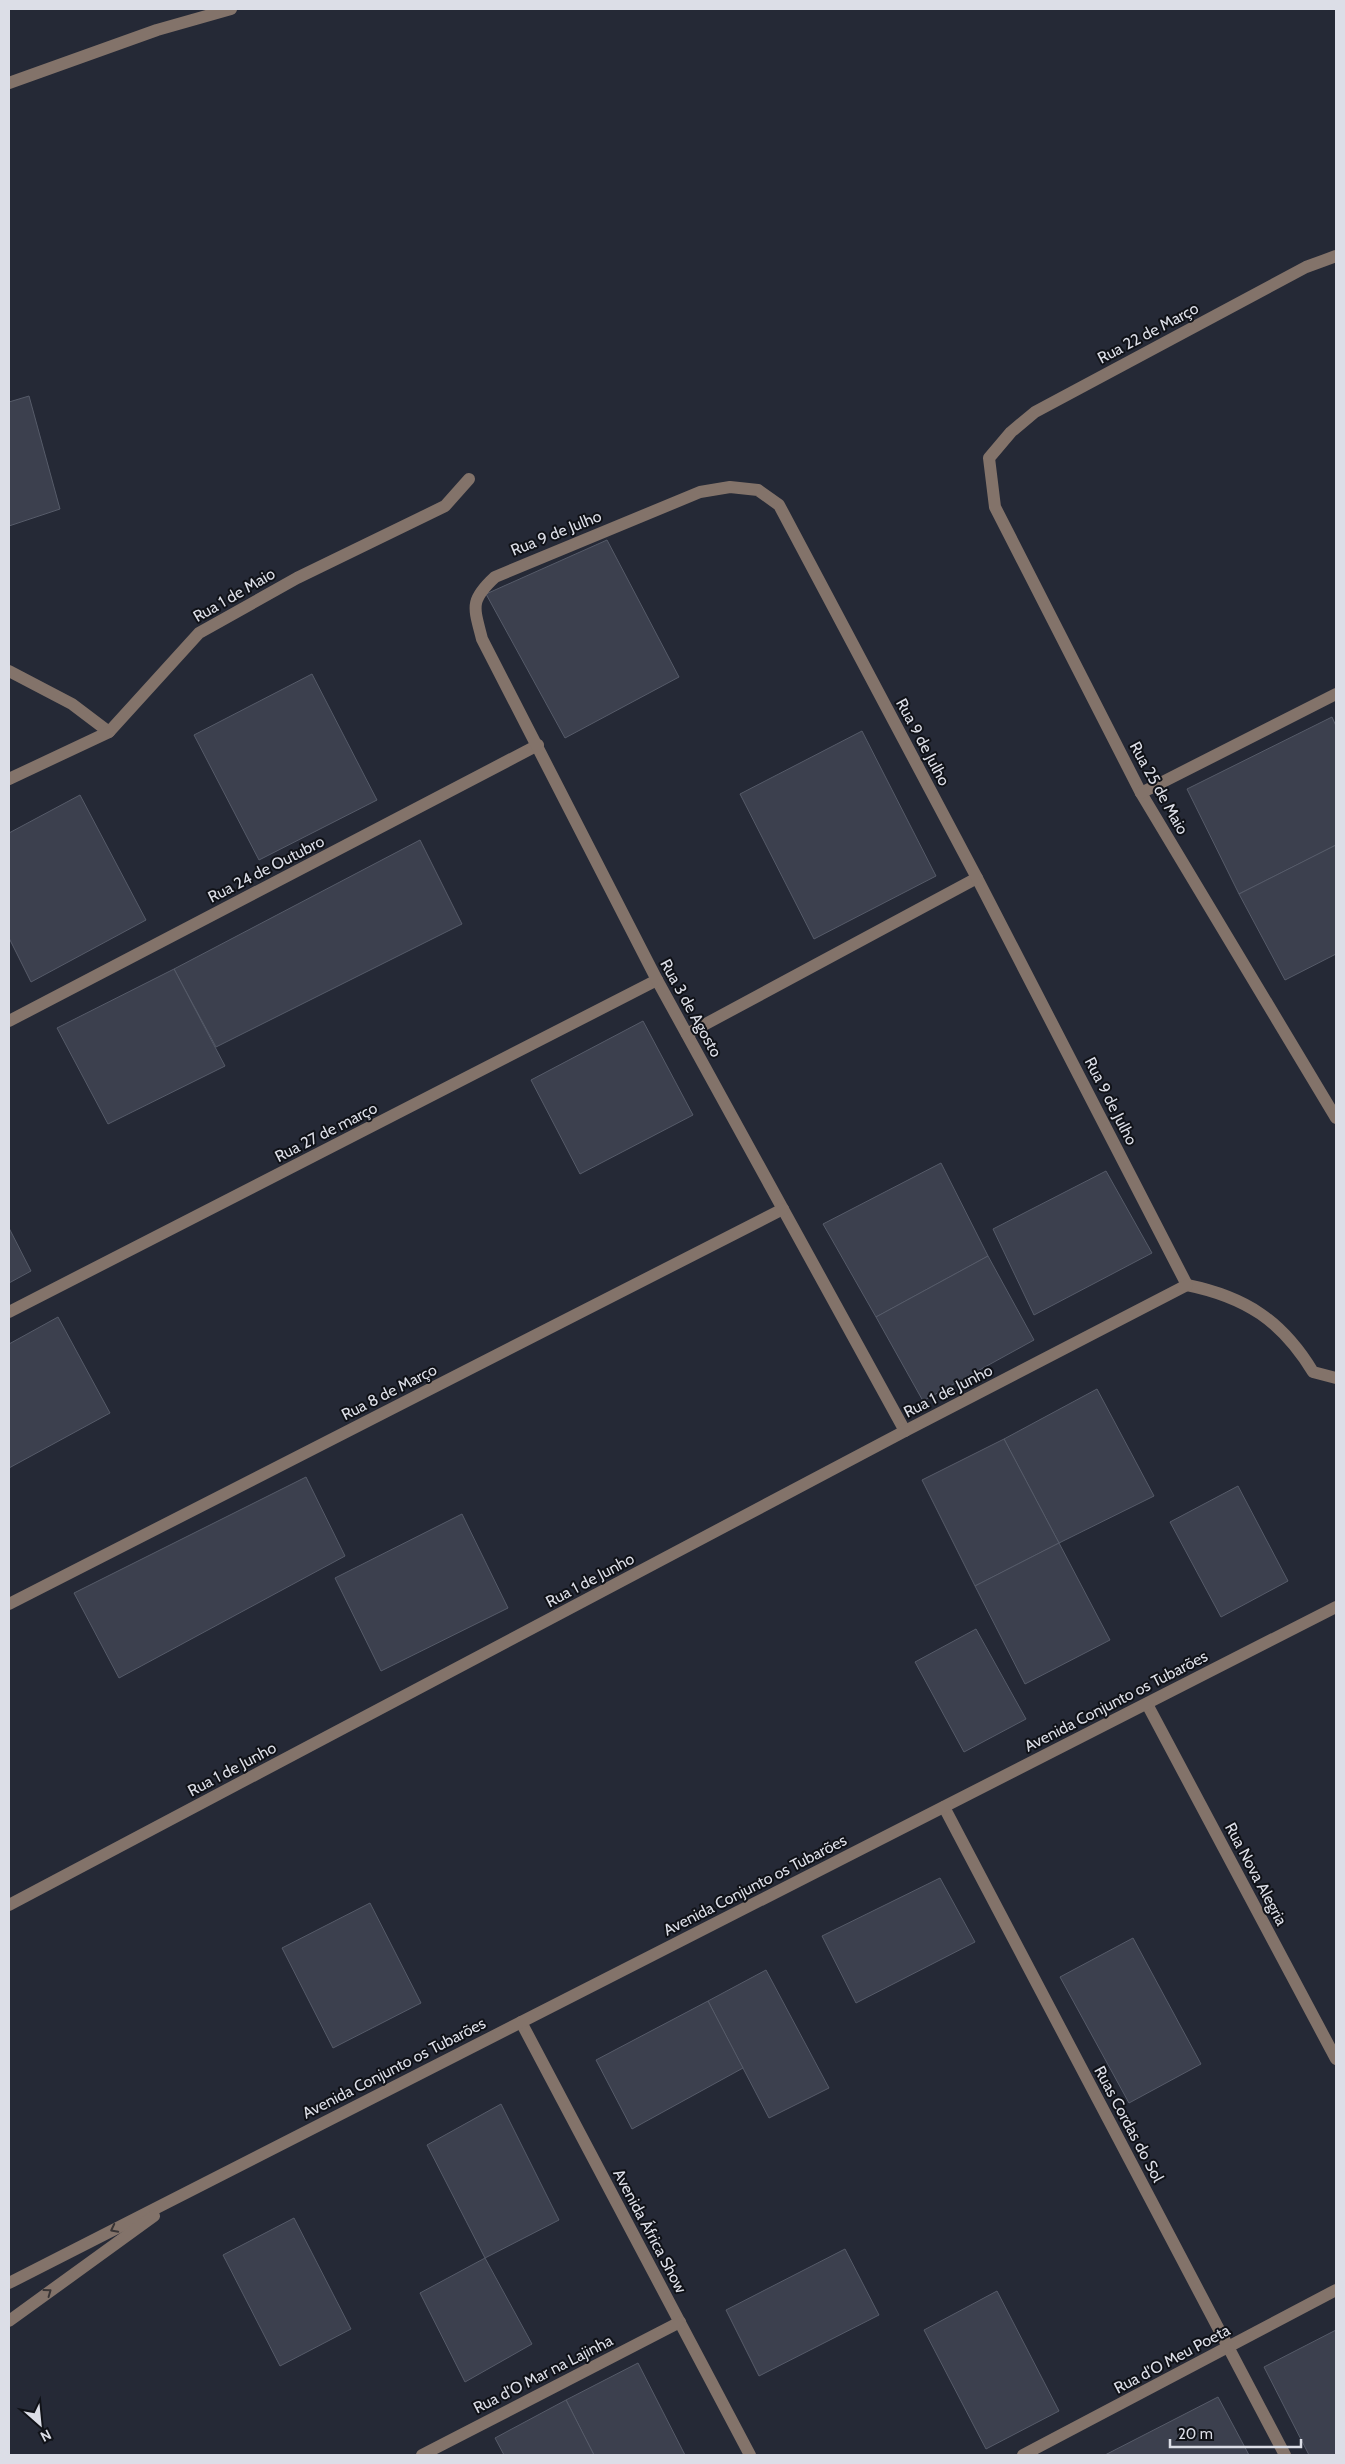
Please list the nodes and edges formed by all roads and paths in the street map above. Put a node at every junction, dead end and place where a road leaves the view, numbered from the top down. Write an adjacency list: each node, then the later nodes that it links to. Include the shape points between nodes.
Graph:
1 (231, 9): 2 (street, via 157,30)
2 (9, 83)
3 (1336, 256): 4 (street, Rua 22 de Março, via 1306,267 1035,412 1011,432)
4 (989, 458): 12 (street, Rua 25 de Maio, via 996,507)
5 (469, 479): 9 (street, Rua 1 de Maio, via 445,506 297,578 199,633)
6 (480, 591): 10 (street, Rua 3 de Agosto, via 474,608 482,639); 13 (street, Rua 9 de Julho, via 495,576 514,567 700,492 730,487 758,490 779,505 793,529)
7 (9, 671): 9 (street, via 72,704)
8 (1336, 694): 12 (street)
9 (109, 732): 11 (street, Rua 1 de Maio)
10 (538, 746): 14 (street, Rua 3 de Agosto); 15 (street, Rua 24 de Outubro)
11 (9, 779)
12 (1141, 793): 17 (street, Rua 25 de Maio)
13 (977, 878): 16 (street); 19 (street, Rua 9 de Julho)
14 (657, 980): 16 (street, Rua 3 de Agosto); 20 (street, Rua 27 de março)
15 (9, 1021)
16 (687, 1034): 18 (street, Rua 3 de Agosto)
17 (1336, 1118)
18 (783, 1209): 22 (street, Rua 3 de Agosto); 23 (street, Rua 8 de Março)
19 (1187, 1285): 21 (street, via 1214,1290 1261,1313 1299,1350 1313,1372); 22 (street, Rua 1 de Junho)
20 (9, 1312)
21 (1336, 1378)
22 (905, 1431): 27 (street, Rua 1 de Junho)
23 (9, 1604)
24 (1336, 1608): 25 (street, Avenida Conjunto os Tubarões)
25 (1147, 1704): 26 (street, Avenida Conjunto os Tubarões); 29 (street, Rua Nova Alegria)
26 (944, 1807): 28 (street, Avenida Conjunto os Tubarões); 35 (street, Ruas Cordas do Sol)
27 (9, 1905)
28 (521, 2022): 30 (street, Avenida Conjunto os Tubarões); 34 (street, Avenida África Show)
29 (1336, 2059)
30 (189, 2191): 31 (street, one-way to 31); 33 (street, one-way to 30)
31 (9, 2283)
32 (1336, 2290): 35 (street, Rua d'O Meu Poeta)
33 (9, 2321)
34 (680, 2322): 36 (street, Rua d'O Mar na Lajinha); 37 (street, Avenida África Show)
35 (1228, 2347): 38 (street, Rua d'O Meu Poeta); 39 (street, Ruas Cordas do Sol)
36 (422, 2455)
37 (750, 2455)
38 (1022, 2455)
39 (1285, 2455)

